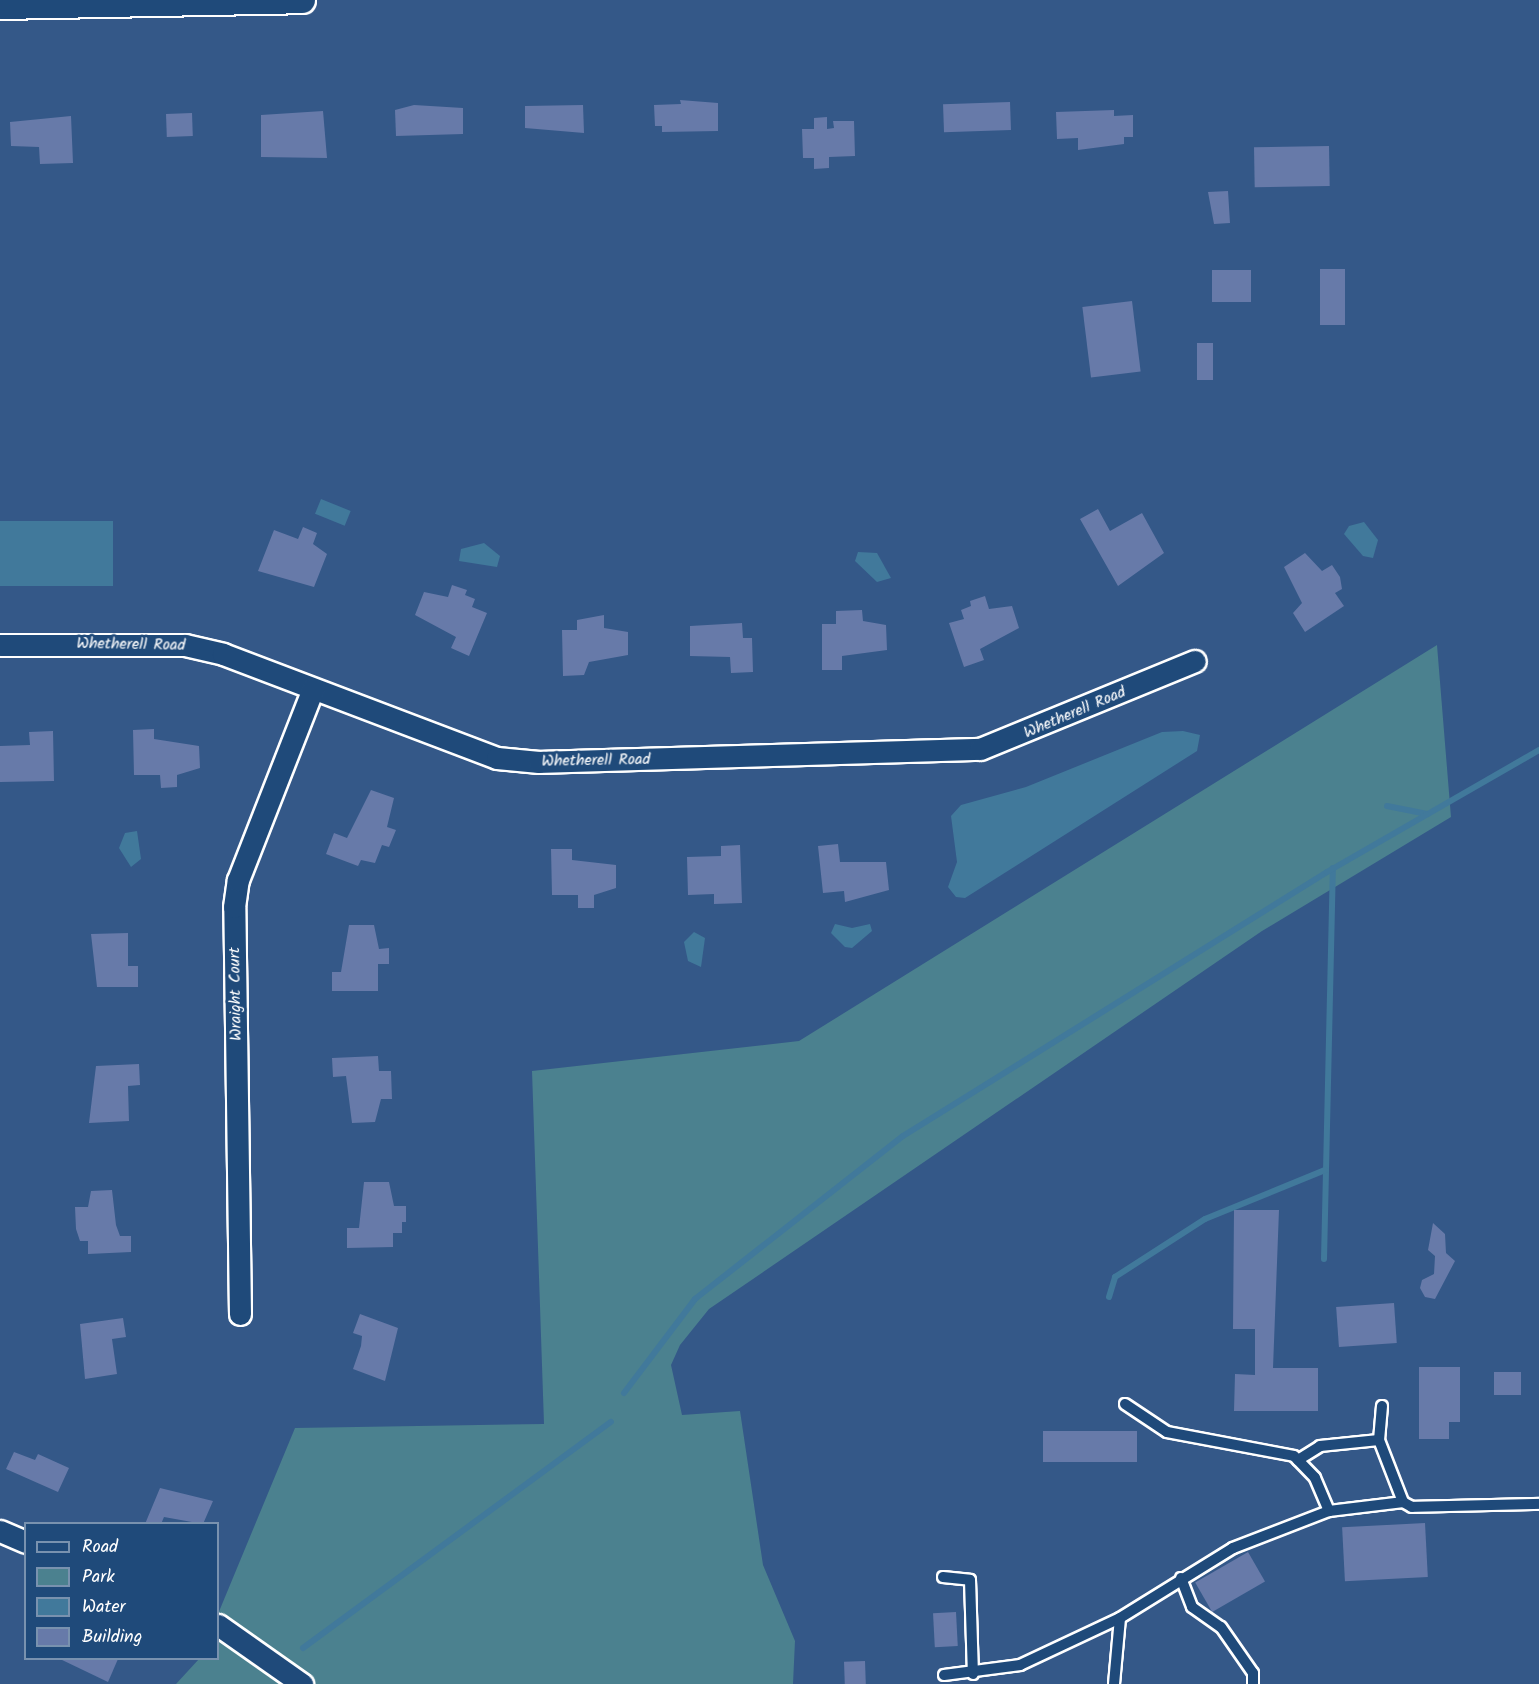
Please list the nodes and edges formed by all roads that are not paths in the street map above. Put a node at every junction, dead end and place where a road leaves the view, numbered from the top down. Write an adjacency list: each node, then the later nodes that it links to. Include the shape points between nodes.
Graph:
1 (302, 0): 2 (street)
2 (0, 6)
3 (0, 645): 5 (street, Whetherell Road, via 185,645)
4 (1195, 661): 5 (street, Whetherell Road, via 1022,736 942,754 539,762 497,758)
5 (313, 689): 6 (street, Wraight Court, via 238,880 234,907)
6 (240, 1314)
7 (1125, 1404): 10 (lane, via 1167,1432 1276,1449)
8 (1382, 1406): 9 (lane)
9 (1379, 1440): 10 (lane, via 1320,1446); 11 (lane)
10 (1298, 1460): 13 (lane, via 1315,1478)
11 (1403, 1502): 12 (lane, via 1412,1507); 13 (lane)
12 (1539, 1504)
13 (1329, 1511): 17 (lane, via 1233,1548)
14 (0, 1531): 15 (street)
15 (24, 1541)
16 (943, 1577): 20 (lane, via 970,1580)
17 (1181, 1578): 18 (lane); 24 (lane, via 1192,1607 1221,1627 1253,1673)
18 (1120, 1618): 20 (lane, via 1020,1665); 23 (lane)
19 (219, 1626): 22 (street)
20 (973, 1674): 21 (lane)
21 (944, 1675)
22 (302, 1684)
23 (1114, 1684)
24 (1253, 1684)

